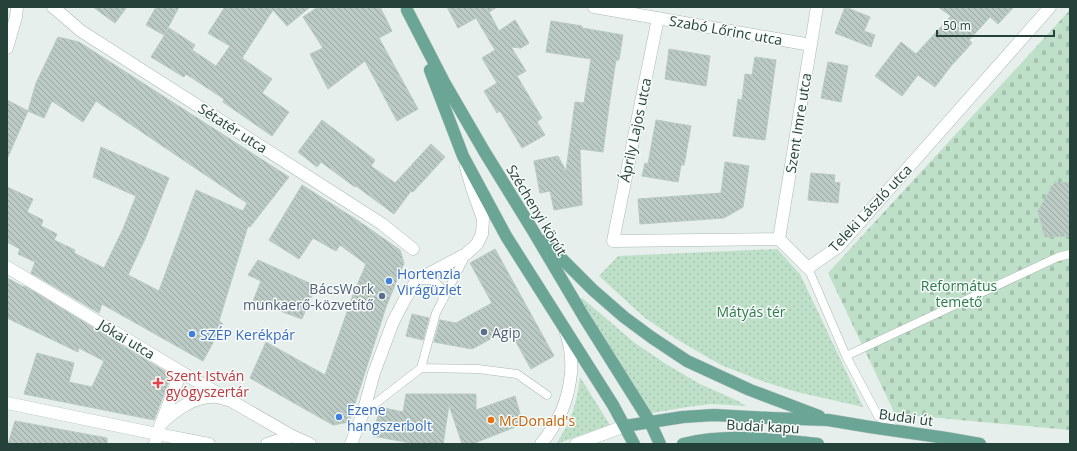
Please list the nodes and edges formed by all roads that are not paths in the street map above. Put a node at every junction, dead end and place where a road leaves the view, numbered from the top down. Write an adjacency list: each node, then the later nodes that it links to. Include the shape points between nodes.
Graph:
1 (17, 7): 9 (street)
2 (53, 7): 13 (street, Sétatér utca, via 81,31 382,224)
3 (594, 7): 7 (street, Szabó Lőrinc utca)
4 (817, 7): 8 (street, Szent Imre utca)
5 (1050, 7): 17 (street, Teleki László utca, via 838,247)
6 (406, 9): 10 (main road, Széchenyi körút); 11 (main road, Széchenyi körút, via 444,82)
7 (658, 18): 8 (street, Szabó Lőrinc utca); 12 (street, Áprily Lajos utca, via 613,241)
8 (811, 45): 12 (street, Szent Imre utca)
9 (7, 48)
10 (463, 156): 14 (street, via 483,219 482,234 477,244); 20 (main road, Széchenyi körút, via 506,236)
11 (532, 229): 28 (main road, via 624,317 681,357 750,390); 29 (main road, Széchenyi körút)
12 (779, 239): 17 (street)
13 (413, 249)
14 (466, 254): 18 (street); 19 (lane)
15 (1070, 254): 21 (lane, via 1058,256)
16 (7, 267): 23 (street, Jókai utca)
17 (808, 268): 21 (lane)
18 (417, 280): 19 (lane, via 433,280 441,288); 27 (street, via 394,322 374,373)
19 (443, 300): 22 (lane, via 436,313)
20 (562, 325): 30 (main road, Széchenyi körút); 38 (street, via 572,354 569,386 559,417)
21 (846, 356): 31 (lane, via 878,416)
22 (421, 368): 24 (lane, via 478,369 516,374); 27 (lane)
23 (181, 372): 25 (street, Jókai utca); 32 (street)
24 (547, 394)
25 (232, 401): 32 (street, via 217,397 205,398 182,406 171,414); 33 (street, Jókai utca)
26 (7, 404): 32 (street)
27 (363, 413): 37 (street)
28 (828, 420): 29 (main road, via 714,415); 31 (main road, Budai út)
29 (650, 422): 30 (main road); 41 (main road)
30 (625, 426): 39 (street); 40 (main road)
31 (899, 432): 44 (main road, Budai út)
32 (158, 434): 34 (street)
33 (292, 436): 35 (street); 36 (street, Jókai utca)
34 (209, 444)
35 (267, 444)
36 (310, 444)
37 (351, 444)
38 (541, 444)
39 (576, 444)
40 (634, 444)
41 (660, 444)
42 (683, 444): 43 (main road, Budai kapu, via 745,437)
43 (818, 444)
44 (980, 444)

